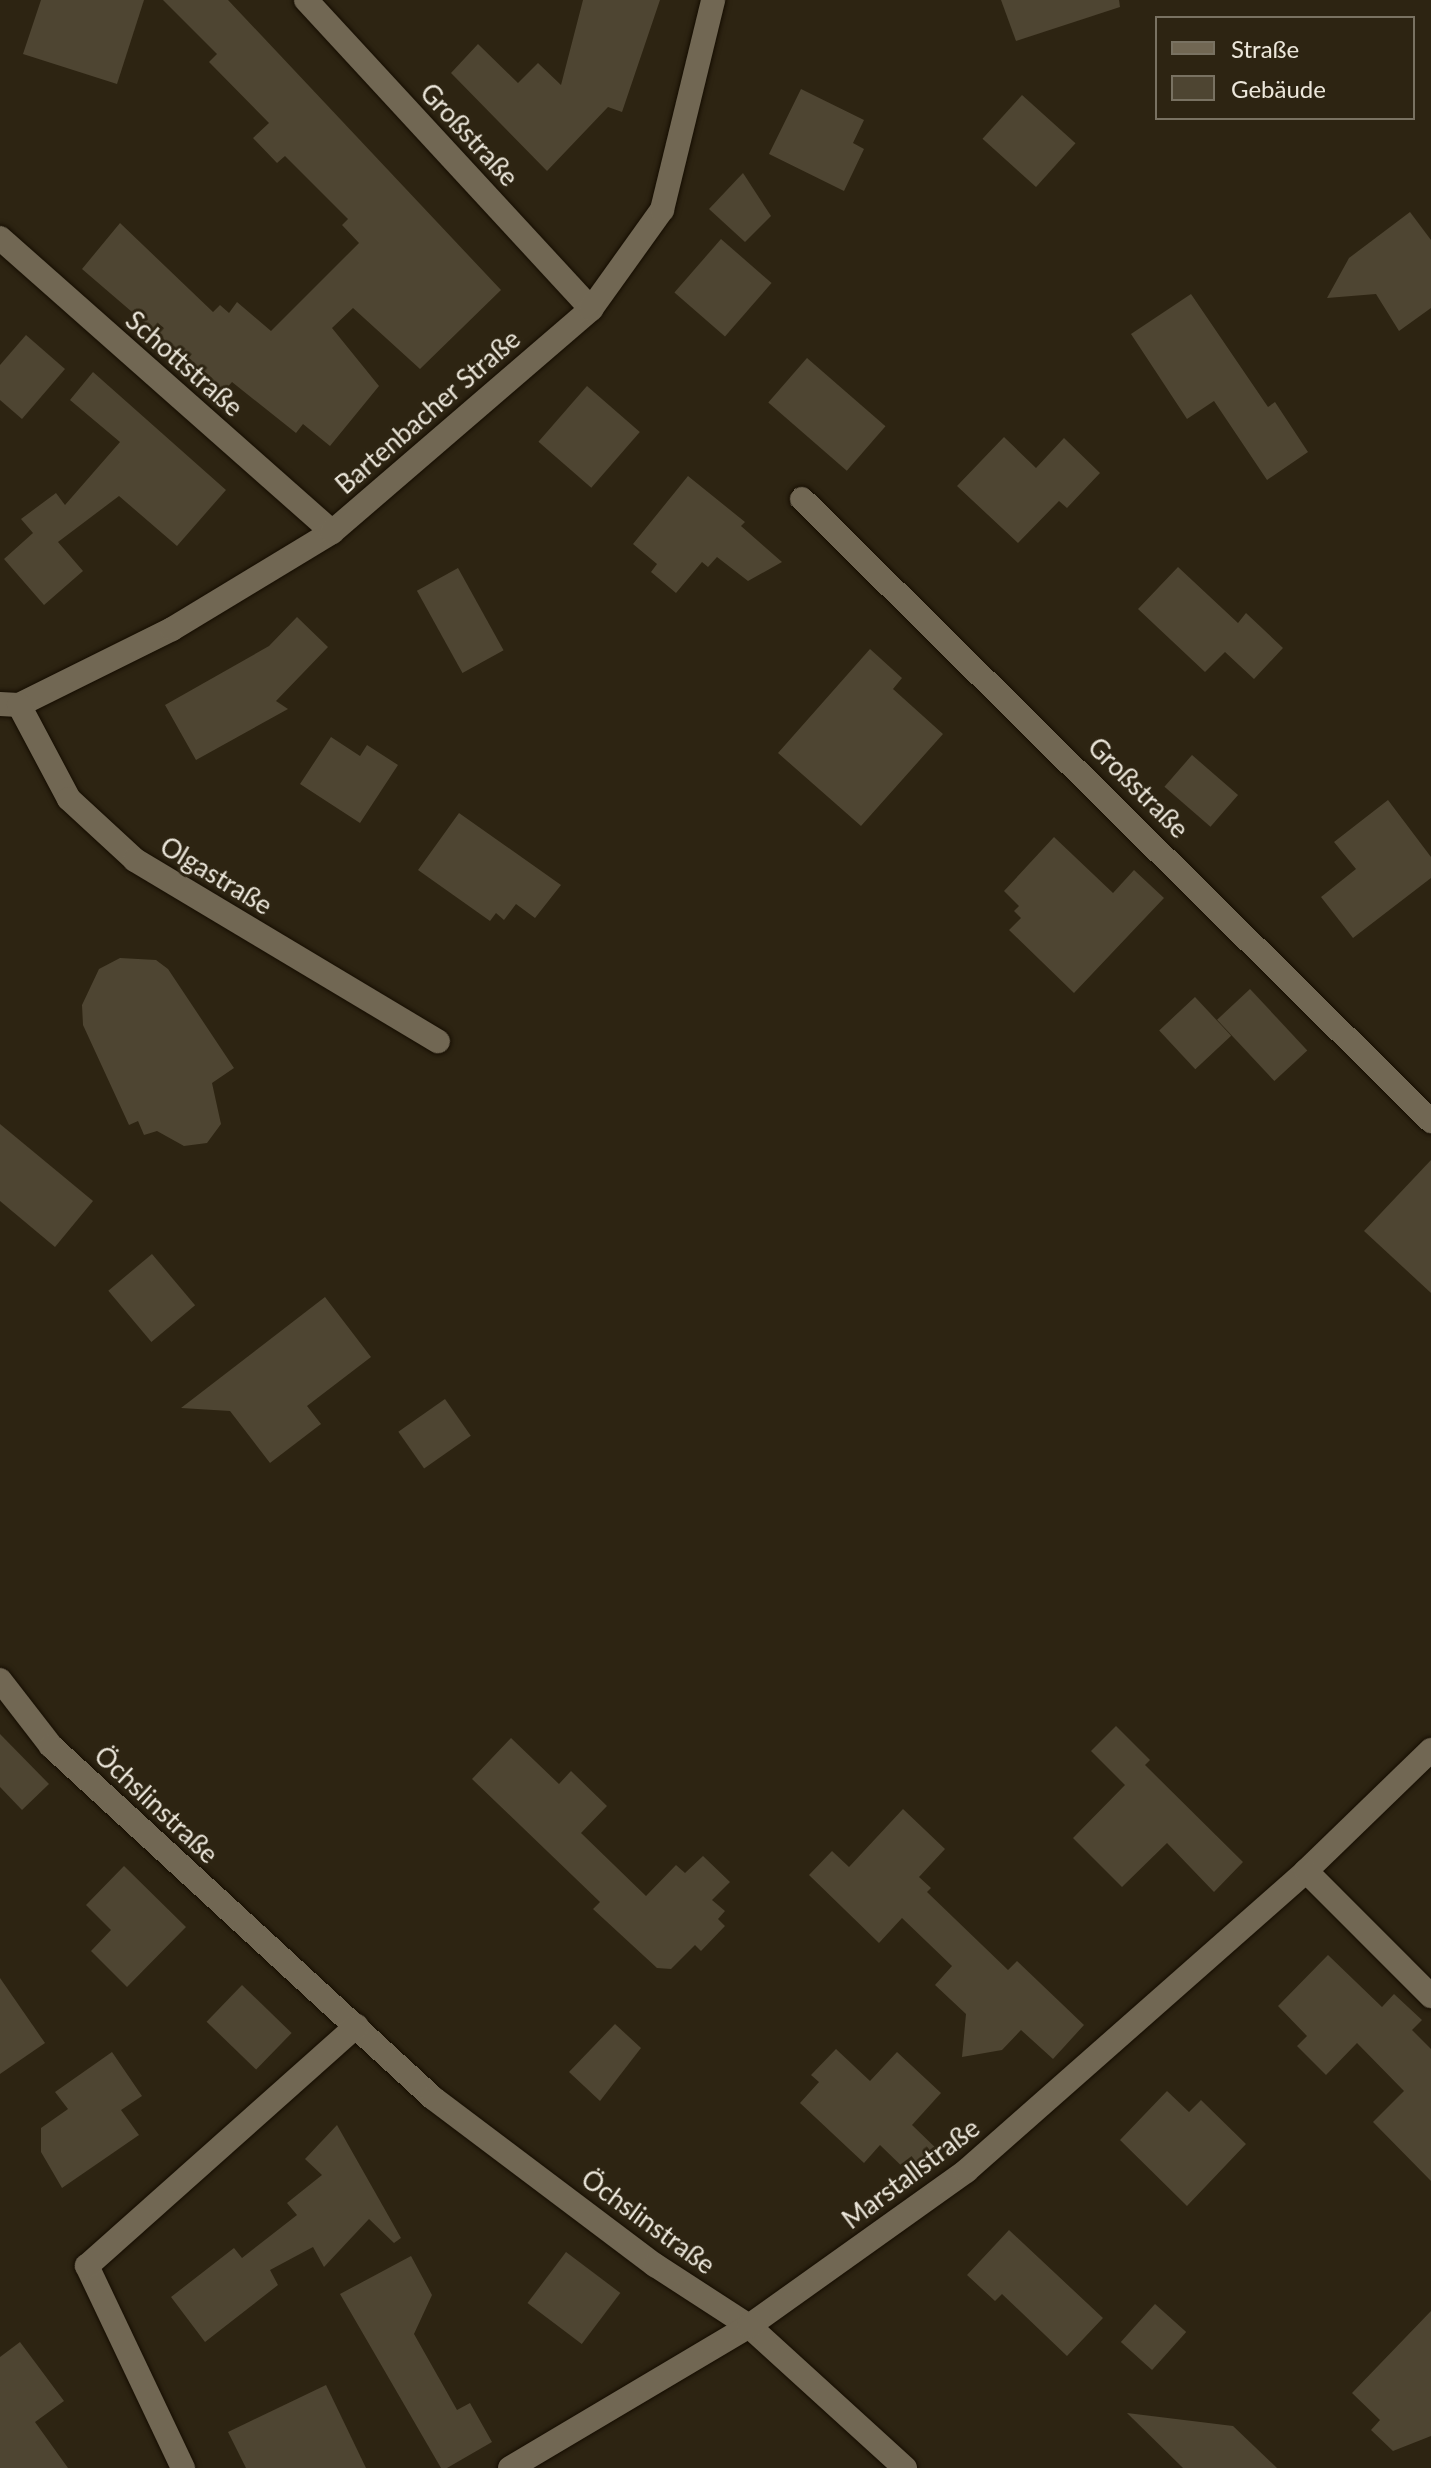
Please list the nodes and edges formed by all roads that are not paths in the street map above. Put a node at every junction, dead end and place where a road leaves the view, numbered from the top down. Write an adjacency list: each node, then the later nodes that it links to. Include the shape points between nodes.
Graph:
1 (306, 0): 4 (street, Großstraße)
2 (713, 0): 4 (street, Bartenbacher Straße, via 662,210)
3 (0, 238): 6 (street, Schottstraße)
4 (591, 309): 6 (street, Bartenbacher Straße)
5 (802, 499): 9 (street, Großstraße)
6 (332, 532): 7 (street, Bartenbacher Straße, via 172,629)
7 (9, 704): 8 (street, Olgastraße, via 69,799 135,860)
8 (438, 1041)
9 (1431, 1121)
10 (0, 1680): 14 (street, Öchslinstraße, via 51,1746)
11 (1431, 1750): 12 (street, Marstallstraße)
12 (1306, 1871): 13 (street); 15 (street, Marstallstraße, via 966,2171)
13 (1431, 1996)
14 (356, 2026): 15 (street, Öchslinstraße, via 459,2117 655,2265); 16 (street, via 87,2266)
15 (749, 2326): 17 (street, Marstallstraße); 18 (street, Öchslinstraße)
16 (183, 2468)
17 (510, 2468)
18 (905, 2468)

